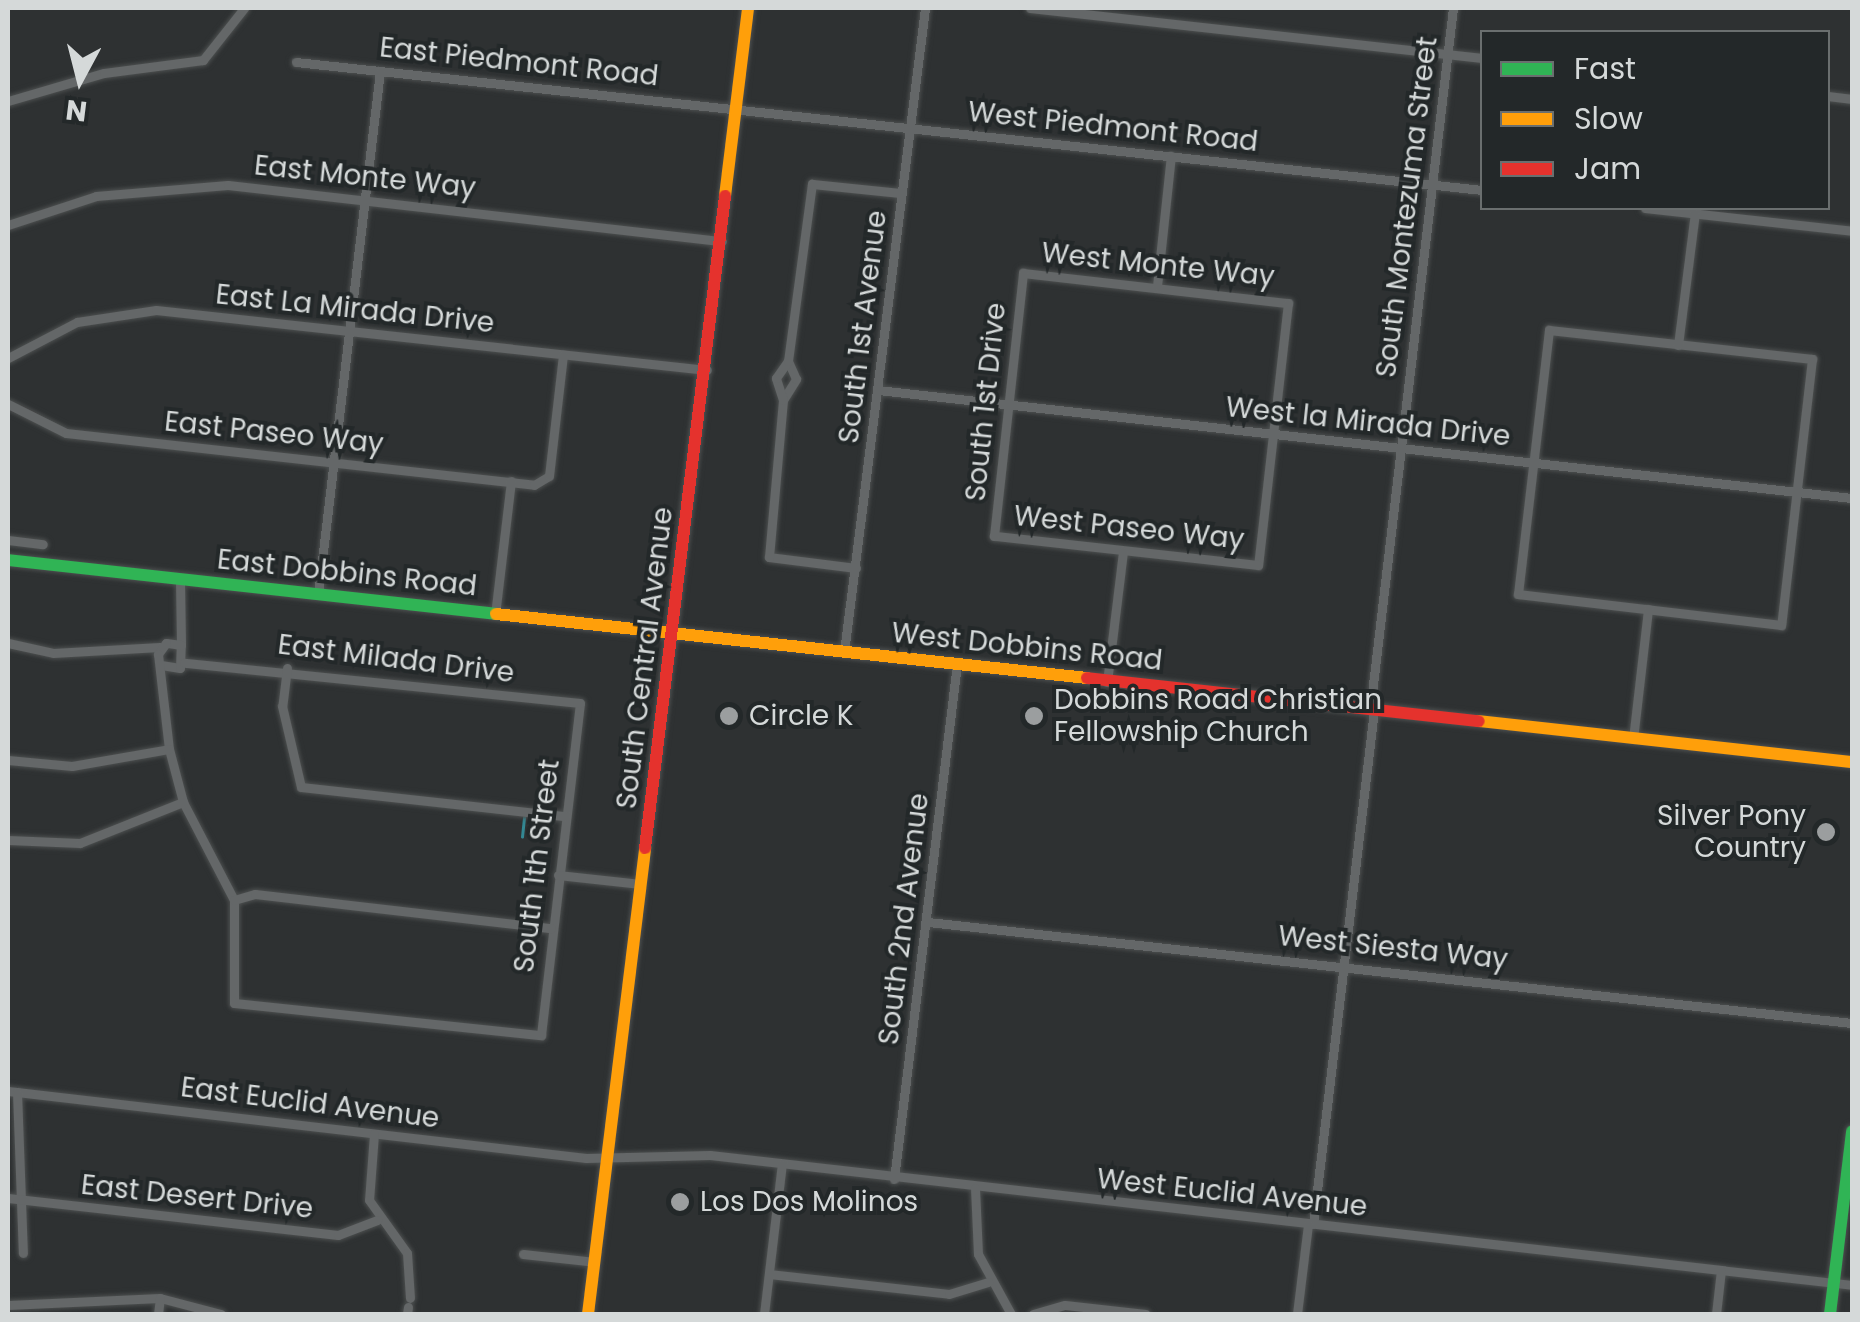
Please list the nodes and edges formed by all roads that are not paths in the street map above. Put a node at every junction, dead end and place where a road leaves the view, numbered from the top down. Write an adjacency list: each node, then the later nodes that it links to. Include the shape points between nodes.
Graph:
1 (244, 8): 10 (street, via 203,60 104,72)
2 (748, 8): 11 (main road, South Central Avenue)
3 (925, 8): 12 (street, South 1st Avenue)
4 (1030, 8): 6 (street)
5 (1453, 8): 6 (street, South Montezuma Street)
6 (1448, 54): 7 (street); 14 (street, South Montezuma Street)
7 (1480, 58)
8 (296, 62): 9 (street, East Piedmont Road)
9 (380, 71): 11 (street, East Piedmont Road); 17 (street)
10 (8, 101)
11 (738, 107): 12 (street, West Piedmont Road); 22 (main road, South Central Avenue)
12 (909, 128): 13 (street, West Piedmont Road); 16 (street, South 1st Avenue)
13 (1171, 156): 14 (street, West Piedmont Road); 24 (street)
14 (1432, 185): 15 (street, West Piedmont Road); 36 (street, South Montezuma Street)
15 (1480, 190)
16 (901, 193): 29 (street, via 817,179); 31 (street, South 1st Avenue)
17 (365, 200): 20 (street, East Monte Way, via 170,185 96,196); 22 (street, East Monte Way); 25 (street)
18 (1666, 210): 19 (street)
19 (1695, 213): 21 (street); 26 (street)
20 (8, 225)
21 (1852, 231)
22 (722, 241): 30 (main road, South Central Avenue)
23 (1023, 273): 24 (street, West Monte Way); 34 (street, South 1st Drive)
24 (1157, 286): 35 (street, West Monte Way, via 1288,303)
25 (350, 331): 27 (street, East La Mirada Drive); 28 (street, East La Mirada Drive, via 121,312 58,329); 37 (street)
26 (1678, 345): 38 (street, via 1549,330); 40 (street, via 1812,359)
27 (563, 355): 30 (street, East La Mirada Drive); 39 (street, East Paseo Way, via 543,484)
28 (8, 358)
29 (788, 361): 32 (street, via 776,378); 32 (street, via 796,379)
30 (707, 370): 53 (main road, South Central Avenue)
31 (878, 390): 34 (street, West la Mirada Drive); 47 (street, South 1st Avenue)
32 (783, 400): 47 (street, via 766,548 775,562)
33 (8, 404): 37 (street, East Paseo Way, via 66,433)
34 (1008, 404): 35 (street, West la Mirada Drive); 42 (street, South 1st Drive)
35 (1273, 434): 36 (street, West la Mirada Drive); 45 (street, West Paseo Way, via 1258,565)
36 (1401, 447): 38 (street, West la Mirada Drive); 67 (street, South Montezuma Street)
37 (334, 462): 39 (street, East Paseo Way); 49 (street)
38 (1533, 463): 40 (street, West la Mirada Drive); 50 (street, via 1518,594)
39 (511, 481): 51 (street)
40 (1795, 492): 41 (street, West la Mirada Drive); 50 (street, via 1781,626)
41 (1852, 498)
42 (994, 536): 45 (street, West Paseo Way)
43 (13, 540): 44 (street, East Dobbins Road); 46 (street, East Dobbins Road)
44 (43, 544)
45 (1123, 551): 64 (street)
46 (12, 561): 48 (main road, East Dobbins Road)
47 (856, 568): 58 (street, South 1st Avenue)
48 (180, 580): 49 (main road, East Dobbins Road); 52 (street)
49 (318, 594): 51 (main road, East Dobbins Road)
50 (1648, 609): 68 (street)
51 (495, 614): 53 (main road, East Dobbins Road)
52 (176, 619): 55 (street); 56 (street)
53 (673, 633): 58 (main road, West Dobbins Road); 76 (main road, South Central Avenue)
54 (8, 643): 57 (street, via 39,653)
55 (161, 646): 56 (street); 57 (street); 60 (street)
56 (183, 647): 59 (street, East Milada Drive); 62 (street)
57 (130, 650): 60 (street)
58 (844, 652): 61 (main road, West Dobbins Road)
59 (207, 660): 62 (street, East Milada Drive); 63 (street, East Milada Drive)
60 (159, 662): 62 (street, East Milada Drive); 65 (street)
61 (957, 664): 64 (main road, West Dobbins Road); 78 (street, South 2nd Avenue)
62 (182, 666): 65 (street)
63 (287, 668): 66 (street, East Milada Drive); 73 (street, via 282,706 302,787)
64 (1107, 682): 67 (main road, West Dobbins Road)
65 (167, 689): 69 (street)
66 (580, 703): 73 (street, South 1th Street)
67 (1372, 710): 68 (main road, West Dobbins Road); 80 (street, South Montezuma Street)
68 (1634, 740): 71 (main road, West Dobbins Road)
69 (169, 749): 70 (street, via 72,766); 72 (street)
70 (8, 760)
71 (1852, 762)
72 (184, 802): 74 (street, via 80,844); 77 (street)
73 (565, 816): 75 (street, South 1th Street)
74 (8, 840)
75 (558, 875): 76 (street); 79 (street, South 1th Street)
76 (641, 884): 85 (main road, South Central Avenue)
77 (234, 900): 79 (street, via 255,894); 79 (street, South 1th Street, via 234,1003 541,1034)
78 (928, 922): 80 (street, West Siesta Way); 87 (street, South 2nd Avenue)
79 (551, 928)
80 (1346, 965): 81 (street, West Siesta Way); 92 (street, South Montezuma Street)
81 (1852, 1024)
82 (12, 1092): 83 (street, East Euclid Avenue); 90 (street)
83 (374, 1134): 85 (street, East Euclid Avenue); 91 (street, via 368,1187)
84 (1852, 1135): 101 (main road)
85 (607, 1158): 86 (street, West Euclid Avenue, via 685,1153); 97 (main road, South Central Avenue)
86 (782, 1164): 87 (street, West Euclid Avenue); 99 (street)
87 (894, 1179): 88 (street, West Euclid Avenue)
88 (975, 1188): 92 (street, West Euclid Avenue); 100 (street, via 973,1232)
89 (8, 1198): 90 (street, East Desert Drive)
90 (20, 1199): 91 (street, East Desert Drive, via 338,1235); 94 (street)
91 (377, 1220): 95 (street)
92 (1310, 1224): 98 (street, West Euclid Avenue); 113 (street, South Montezuma Street)
93 (418, 1247): 95 (street)
94 (23, 1253)
95 (407, 1253): 105 (street)
96 (523, 1254): 97 (street)
97 (595, 1262): 108 (main road, South Central Avenue)
98 (1721, 1270): 101 (street, West Euclid Avenue); 114 (street)
99 (769, 1274): 100 (street, via 960,1295); 109 (street)
100 (988, 1282): 110 (street)
101 (1834, 1283): 102 (street, West Euclid Avenue); 115 (main road)
102 (1852, 1286)
103 (160, 1298): 104 (street); 106 (street); 107 (street)
104 (8, 1305)
105 (408, 1306)
106 (158, 1314)
107 (221, 1314)
108 (588, 1314)
109 (764, 1314)
110 (1011, 1314)
111 (1032, 1314): 112 (street, via 1065,1305)
112 (1146, 1314)
113 (1296, 1314)
114 (1716, 1314)
115 (1830, 1314)

